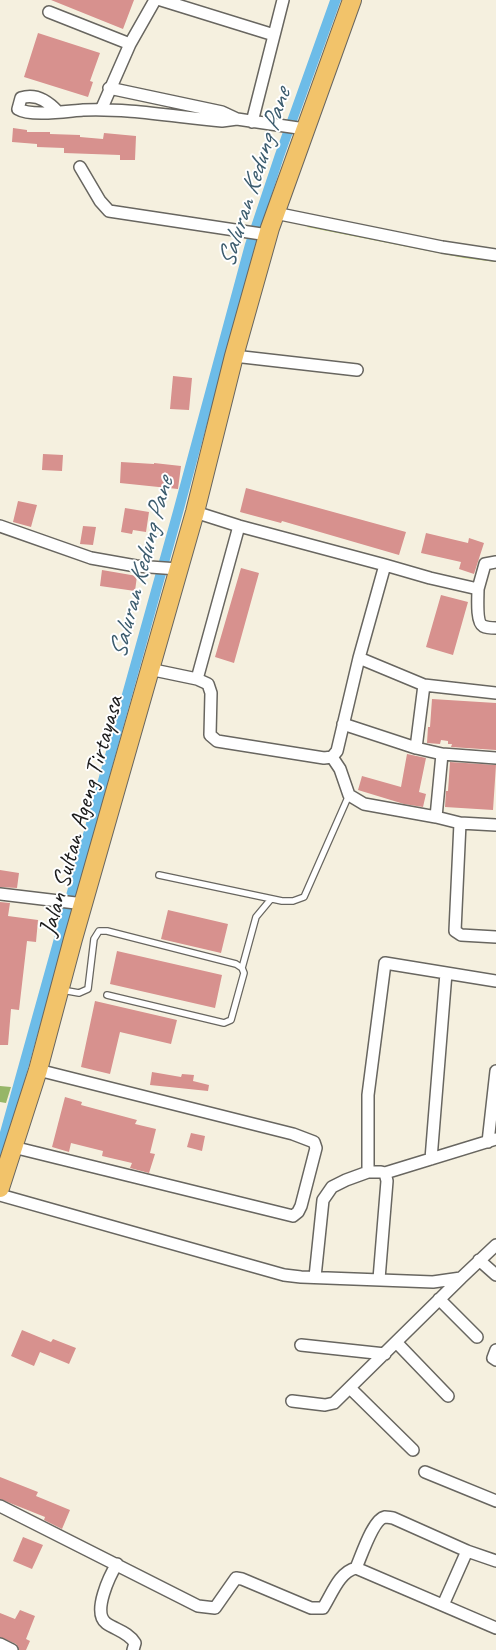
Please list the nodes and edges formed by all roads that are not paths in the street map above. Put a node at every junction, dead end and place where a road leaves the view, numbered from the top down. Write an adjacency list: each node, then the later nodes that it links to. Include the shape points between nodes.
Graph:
1 (155, 0): 7 (street)
2 (161, 0): 6 (street)
3 (283, 0): 6 (street)
4 (352, 0): 13 (main road, Jalan Sultan Ageng Tirtayasa)
5 (49, 12): 7 (street)
6 (274, 35): 12 (street)
7 (130, 44): 8 (street)
8 (109, 88): 9 (street); 11 (street, via 222,112)
9 (101, 110): 10 (street); 11 (street, via 222,121)
10 (58, 112)
11 (237, 119): 12 (street)
12 (252, 122): 13 (street)
13 (303, 129): 15 (main road, Jalan Sultan Ageng Tirtayasa)
14 (80, 167): 16 (street, via 109,211)
15 (275, 213): 16 (main road, Jalan Sultan Ageng Tirtayasa); 17 (street, via 442,247)
16 (264, 234): 18 (main road, Jalan Sultan Ageng Tirtayasa)
17 (495, 254)
18 (234, 356): 19 (street); 20 (main road, Jalan Sultan Ageng Tirtayasa)
19 (357, 370)
20 (195, 512): 22 (street); 25 (main road, Jalan Sultan Ageng Tirtayasa)
21 (0, 526): 25 (street, via 92,558 128,565)
22 (239, 526): 24 (street); 30 (street)
23 (496, 562): 26 (street, via 485,564)
24 (384, 564): 26 (street); 28 (street)
25 (174, 568): 29 (main road, Jalan Sultan Ageng Tirtayasa)
26 (478, 589): 27 (street, via 480,624)
27 (496, 628)
28 (359, 658): 31 (street); 33 (street)
29 (149, 669): 30 (street); 45 (main road, Jalan Sultan Ageng Tirtayasa)
30 (197, 679): 36 (street, via 208,684 211,692 209,729 217,741)
31 (424, 685): 32 (street); 34 (street)
32 (496, 693)
33 (343, 724): 34 (street); 36 (street, via 337,751)
34 (416, 748): 35 (street)
35 (442, 754): 37 (street); 39 (street)
36 (332, 757): 38 (street)
37 (496, 758)
38 (349, 795): 39 (street, via 364,804); 44 (lane, via 304,897 293,901)
39 (436, 817): 40 (street)
40 (460, 822): 41 (street); 46 (street, via 455,931 460,935)
41 (496, 825)
42 (159, 875): 44 (lane)
43 (0, 894): 45 (street)
44 (271, 899): 47 (lane, via 256,917)
45 (81, 904): 50 (main road, Jalan Sultan Ageng Tirtayasa)
46 (496, 937)
47 (242, 968): 50 (lane, via 99,931 94,939 88,989 78,993); 51 (lane, via 244,973 235,1011 231,1020 224,1023)
48 (446, 973): 49 (street); 56 (street); 57 (street, via 384,963 368,1095)
49 (496, 981)
50 (60, 989): 52 (main road, Jalan Sultan Ageng Tirtayasa)
51 (107, 995)
52 (38, 1070): 55 (main road, Jalan Sultan Ageng Tirtayasa); 55 (street, via 314,1142 316,1148 301,1206 293,1216)
53 (496, 1070): 54 (street)
54 (492, 1140): 56 (street)
55 (13, 1147): 59 (main road, Jalan Sultan Ageng Tirtayasa)
56 (431, 1159): 58 (street)
57 (368, 1172): 58 (street); 64 (street, via 332,1187 323,1200)
58 (385, 1173): 66 (street, via 387,1188)
59 (0, 1188)
60 (0, 1195): 64 (street, via 284,1275)
61 (496, 1245): 62 (street)
62 (479, 1260): 63 (street); 65 (street)
63 (496, 1275)
64 (315, 1277): 66 (street)
65 (461, 1278): 66 (street, via 433,1282); 67 (street)
66 (379, 1279)
67 (439, 1299): 68 (street); 69 (street)
68 (477, 1337)
69 (396, 1342): 72 (street); 75 (street)
70 (301, 1344): 72 (street)
71 (496, 1350): 73 (street, via 493,1358)
72 (385, 1354): 74 (street)
73 (496, 1360)
74 (350, 1388): 76 (street, via 334,1403); 77 (street)
75 (448, 1396)
76 (292, 1401)
77 (413, 1450)
78 (425, 1472): 79 (street)
79 (496, 1501)
80 (0, 1506): 83 (street)
81 (467, 1550): 82 (street); 84 (street, via 386,1517 374,1528); 85 (street)
82 (496, 1561)
83 (117, 1564): 84 (street, via 198,1606 208,1608 215,1608 236,1578 311,1608 323,1608 343,1574); 89 (street, via 104,1590 101,1616 104,1622 130,1636 135,1643)
84 (356, 1568): 85 (street)
85 (443, 1605): 86 (street)
86 (496, 1628)
87 (0, 1644): 88 (street)
88 (12, 1650)
89 (134, 1650)

